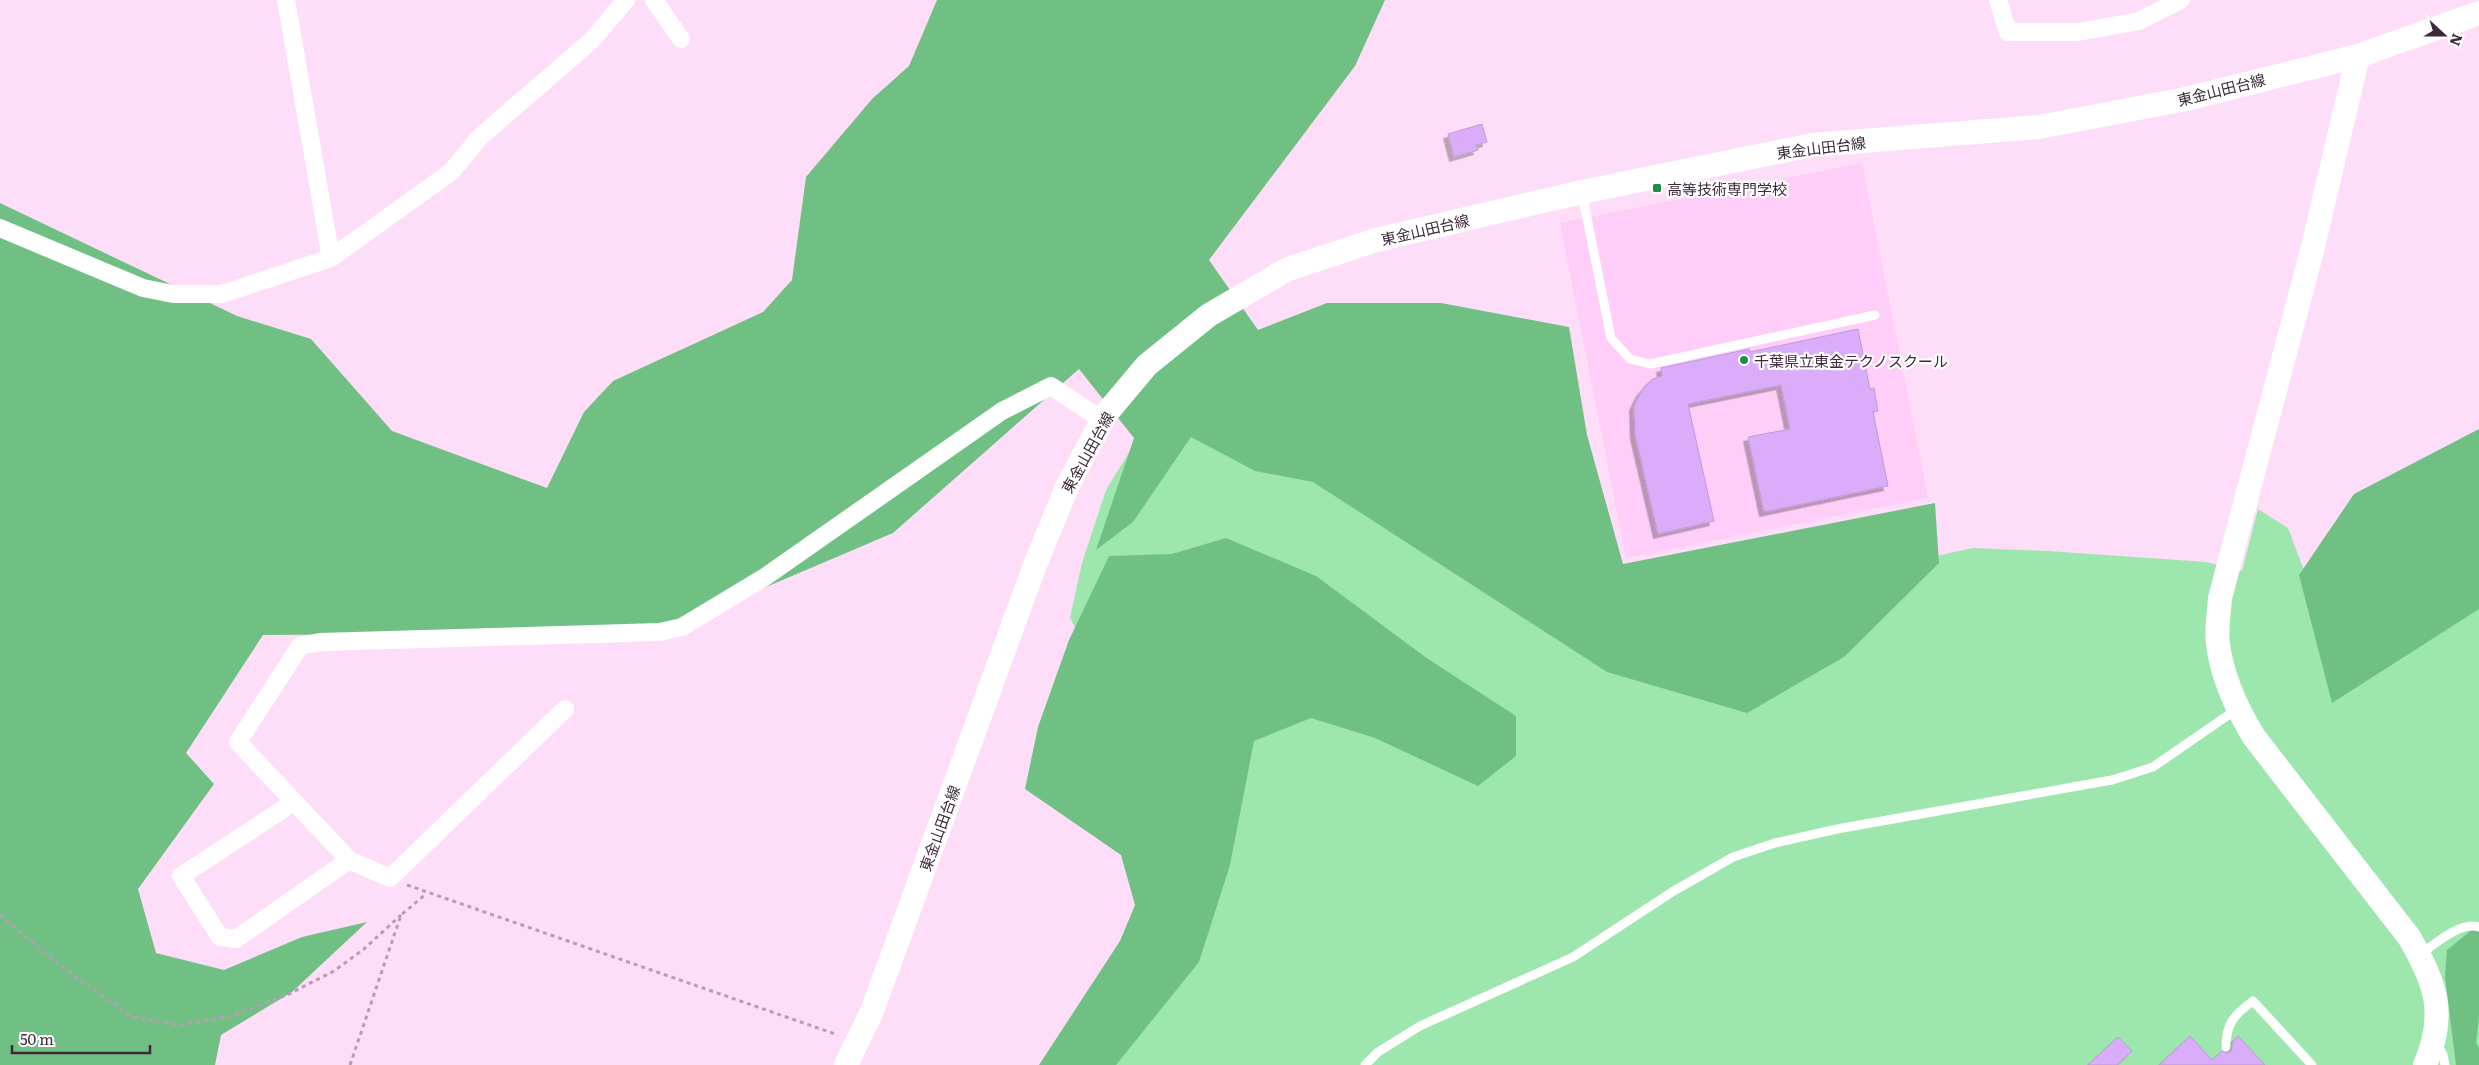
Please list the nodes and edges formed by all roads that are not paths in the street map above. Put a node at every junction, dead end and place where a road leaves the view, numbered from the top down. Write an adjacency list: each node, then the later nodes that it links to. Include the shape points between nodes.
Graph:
1 (286, 0): 11 (street)
2 (626, 0): 11 (street, via 592,40 480,137 451,172)
3 (654, 0): 7 (street)
4 (1998, 0): 5 (street, via 2008,32 2078,32 2139,22)
5 (2181, 0)
6 (2479, 13): 8 (main road, 東金山田台線)
7 (681, 39)
8 (2358, 56): 9 (main road, 東金山田台線, via 2186,98 2039,127 1812,146); 14 (main road, via 2312,251 2220,598 2218,643)
9 (1582, 192): 12 (lane, via 1610,338 1630,358 1650,364); 13 (main road, 東金山田台線, via 1376,240 1288,268 1209,315 1147,365)
10 (0, 228): 11 (street, via 143,288 173,294 222,294)
11 (331, 258)
12 (1875, 315)
13 (1102, 420): 16 (street, via 1051,386 1002,411 765,577 682,626 660,632 320,642 300,646 238,742); 22 (main road, 東金山田台線, via 1067,487 1035,565 872,1011)
14 (2237, 708): 19 (main road, via 2254,737); 23 (lane, via 2153,767 2112,780 1837,828 1733,857 1672,892 1574,957 1420,1026 1378,1052)
15 (565, 709): 17 (street, via 390,878)
16 (294, 802): 17 (street); 17 (street, via 180,876 220,936 236,939)
17 (349, 860)
18 (2479, 927): 19 (lane, via 2452,932)
19 (2419, 955): 20 (main road, via 2435,992)
20 (2435, 1042): 25 (main road); 26 (lane)
21 (2226, 1047): 24 (lane, via 2226,1031 2237,1013 2252,1001)
22 (846, 1065)
23 (1365, 1065)
24 (2312, 1065)
25 (2425, 1065)
26 (2444, 1065)

